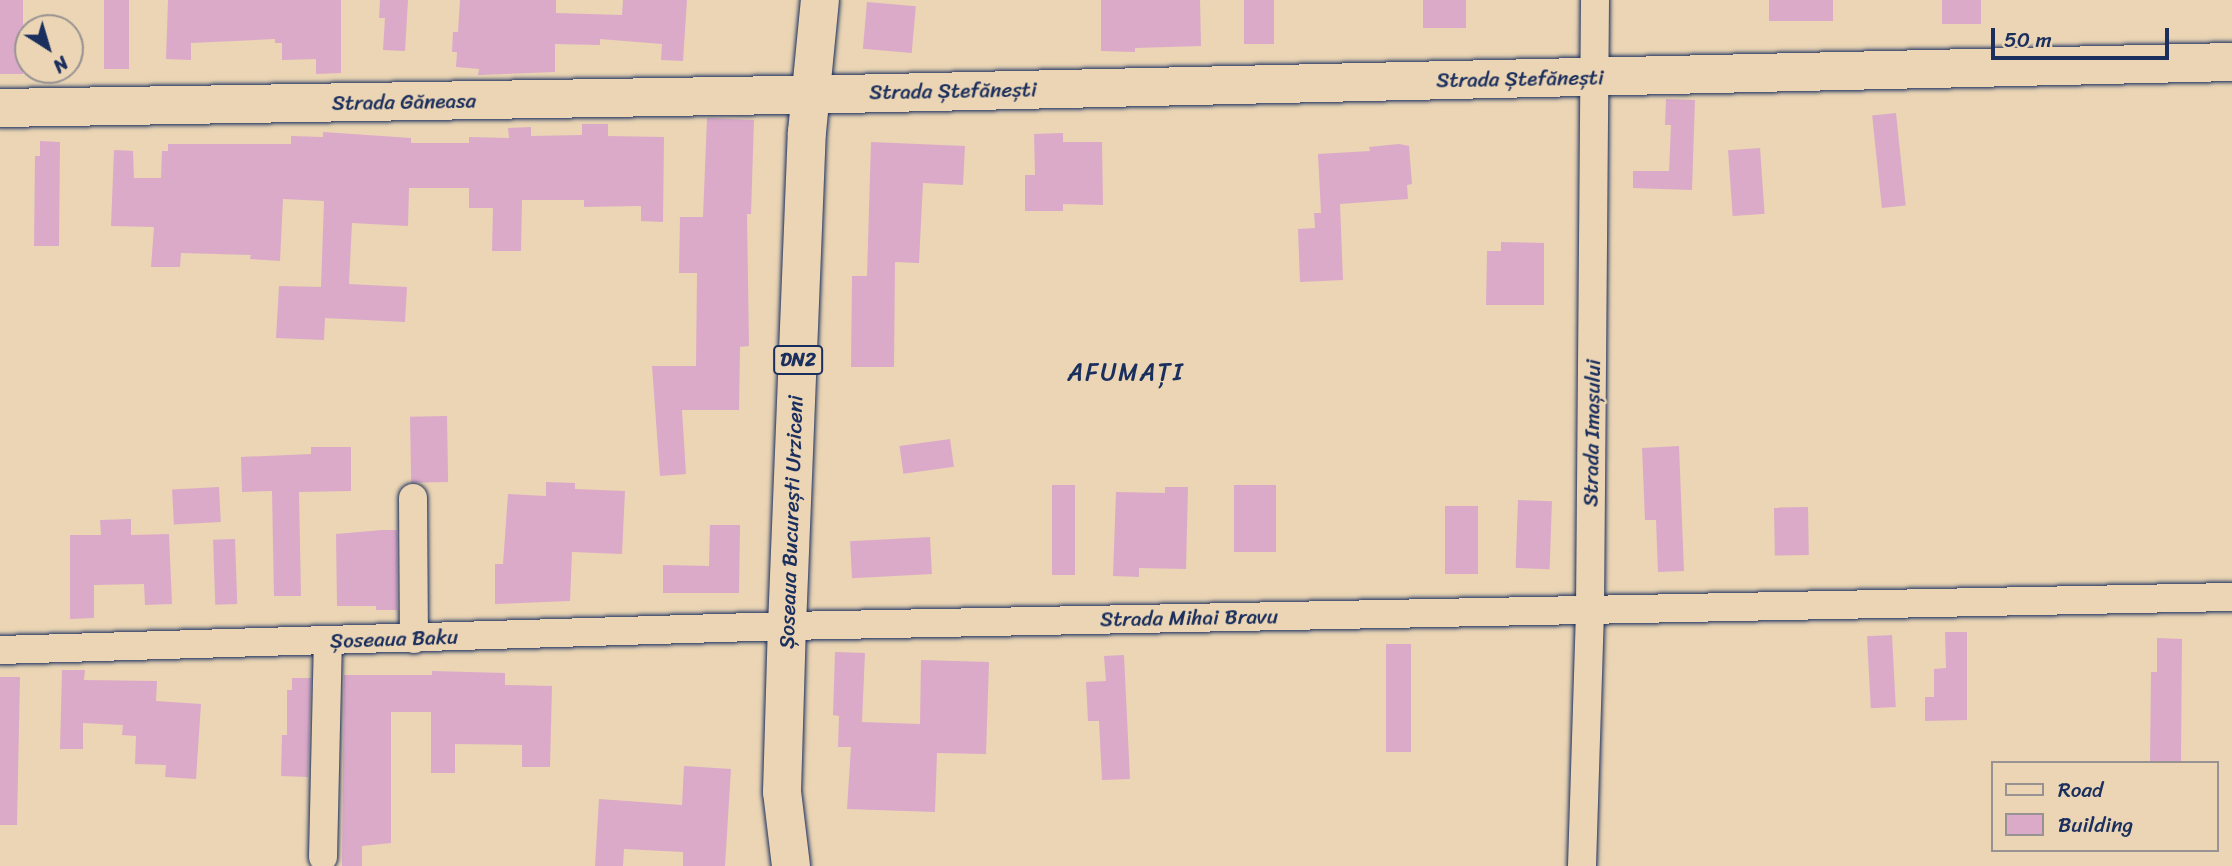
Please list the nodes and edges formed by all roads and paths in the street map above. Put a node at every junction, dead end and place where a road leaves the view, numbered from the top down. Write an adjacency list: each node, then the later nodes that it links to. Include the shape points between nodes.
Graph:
1 (820, 0): 5 (main road, Șoseaua București Urziceni / DN2)
2 (1595, 0): 4 (street, Strada Imașului)
3 (2232, 62): 4 (main road, Strada Ștefănești)
4 (1595, 78): 5 (main road, Strada Ștefănești); 9 (street, Strada Imașului)
5 (809, 95): 6 (main road, Strada Găneasa); 10 (main road, Șoseaua București Urziceni / DN2)
6 (0, 108)
7 (413, 498): 11 (street)
8 (2232, 597): 9 (street, Strada Mihai Bravu)
9 (1591, 610): 10 (street, Strada Mihai Bravu); 18 (street, Strada Imașului)
10 (787, 626): 11 (street, Șoseaua Baku); 14 (main road, Șoseaua București Urziceni / DN2)
11 (414, 639): 12 (street, Șoseaua Baku)
12 (328, 642): 13 (street, Șoseaua Baku); 15 (street)
13 (0, 650)
14 (782, 792): 16 (main road, Șoseaua București Urziceni / DN2); 17 (main road, Șoseaua București Urziceni / DN2)
15 (323, 857)
16 (766, 866)
17 (790, 866)
18 (1582, 866)

